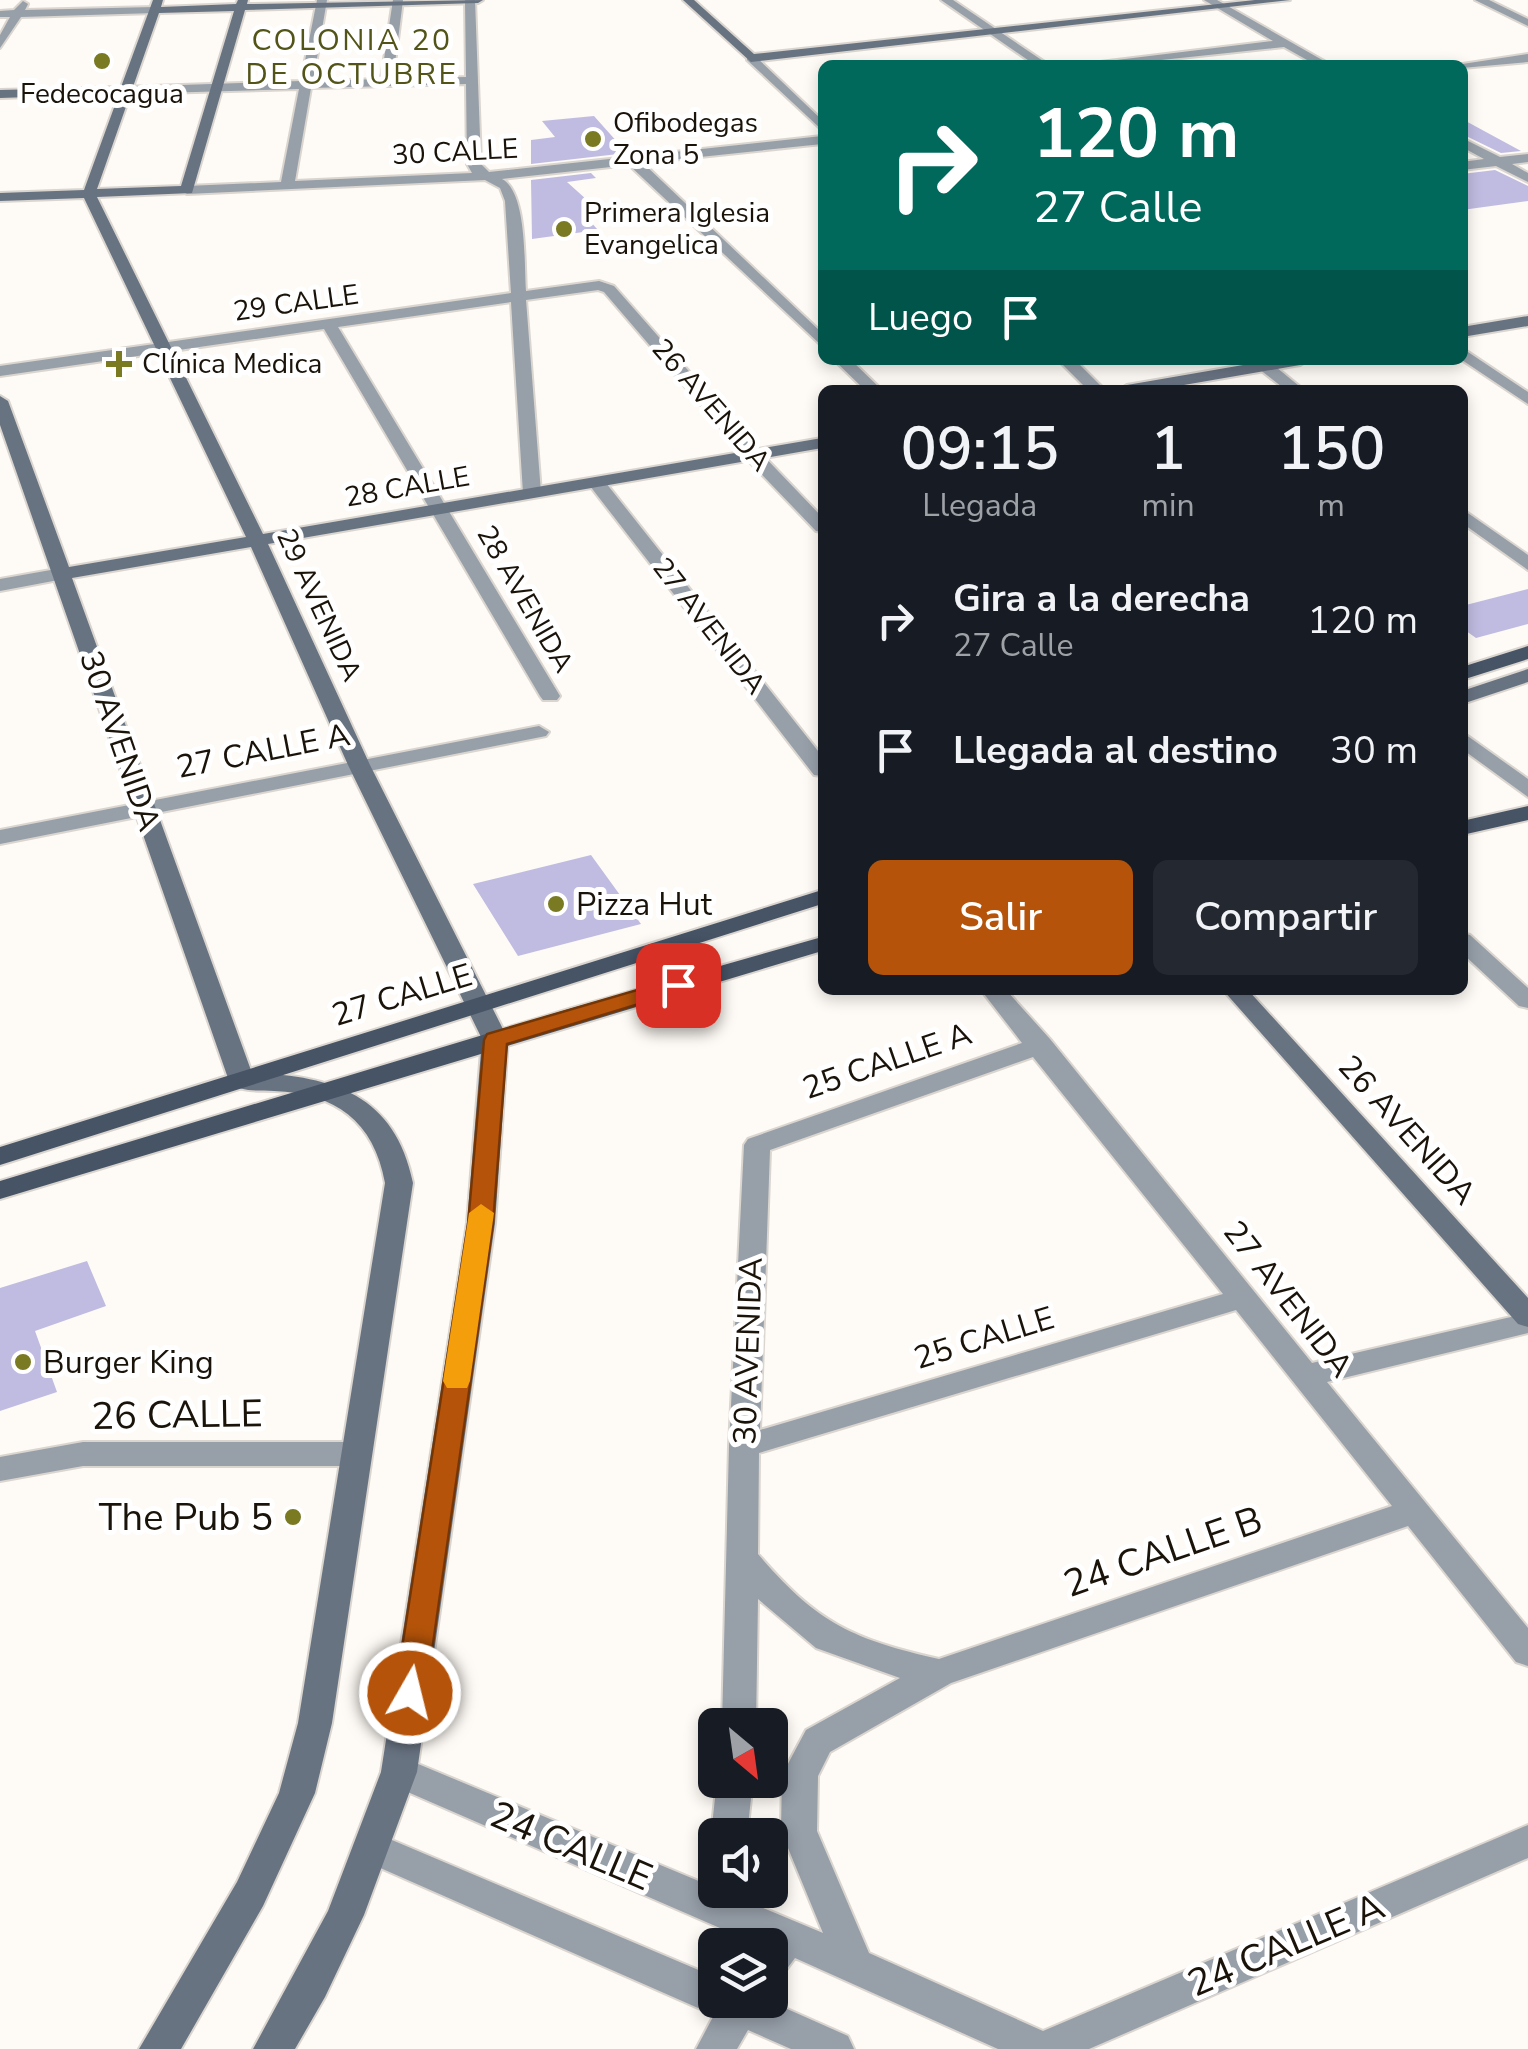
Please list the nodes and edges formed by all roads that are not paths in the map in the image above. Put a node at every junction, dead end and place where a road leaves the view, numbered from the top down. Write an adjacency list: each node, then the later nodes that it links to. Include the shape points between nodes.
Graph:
1 (25, 0): 14 (street)
2 (470, 0): 3 (street); 8 (street); 25 (street)
3 (478, 0)
4 (688, 0): 19 (street)
5 (946, 0): 16 (street)
6 (1286, 0): 11 (street)
7 (1480, 0): 15 (street)
8 (398, 1): 9 (street); 26 (street)
9 (322, 2): 10 (street); 27 (street)
10 (242, 4): 12 (street); 28 (street)
11 (1216, 4): 16 (street); 17 (street)
12 (156, 5): 14 (street); 29 (street)
13 (0, 14): 14 (street)
14 (18, 14): 18 (street)
15 (1528, 23)
16 (994, 32): 19 (street); 21 (street)
17 (1285, 43): 22 (street); 23 (street)
18 (0, 46)
19 (752, 58): 31 (street)
20 (1528, 58): 24 (street)
21 (1036, 60)
22 (1128, 60)
23 (1316, 60)
24 (1468, 64)
25 (470, 80): 26 (street); 38 (street, via 474,164)
26 (387, 82): 27 (street)
27 (306, 85): 28 (street); 40 (street)
28 (216, 88): 29 (street); 41 (street)
29 (126, 90): 30 (street); 42 (street)
30 (0, 94)
31 (818, 122)
32 (818, 140): 35 (street, 30 CALLE)
33 (1468, 145): 36 (street)
34 (1528, 158): 36 (street)
35 (634, 162): 38 (street, 30 CALLE); 49 (street)
36 (1498, 162): 37 (street); 39 (street)
37 (1468, 165)
38 (488, 176): 40 (street, 30 CALLE); 45 (street, via 510,192)
39 (1528, 178)
40 (287, 186): 41 (street, 30 CALLE)
41 (187, 190): 42 (street, 30 CALLE)
42 (89, 192): 43 (street, 30 CALLE); 50 (street, 29 AVENIDA)
43 (0, 198)
44 (599, 285): 45 (street, 29 CALLE); 64 (street, 26 AVENIDA)
45 (520, 296): 47 (street, 29 CALLE); 66 (street)
46 (1528, 321): 48 (street)
47 (329, 324): 50 (street, 29 CALLE); 67 (street, 28 AVENIDA)
48 (1468, 331)
49 (818, 337)
50 (165, 348): 56 (street, 29 CALLE); 70 (street, 29 AVENIDA)
51 (1468, 357): 61 (street)
52 (847, 365): 57 (street)
53 (1071, 365): 58 (street)
54 (1271, 365): 55 (street)
55 (1265, 366): 59 (street); 60 (street)
56 (0, 371)
57 (869, 385)
58 (1092, 385)
59 (1156, 385)
60 (1290, 385)
61 (1528, 399)
62 (0, 401): 72 (street, 30 AVENIDA)
63 (818, 444): 64 (street, 28 CALLE)
64 (753, 455): 65 (street, 28 CALLE); 69 (street, 26 AVENIDA)
65 (596, 482): 66 (street, 28 CALLE); 82 (street, 27 AVENIDA)
66 (532, 493): 67 (street, 28 CALLE)
67 (441, 509): 70 (street, 28 CALLE); 77 (street, 28 AVENIDA)
68 (1468, 519): 71 (street)
69 (818, 523)
70 (257, 541): 72 (street, 28 CALLE); 81 (street, 29 AVENIDA)
71 (1528, 564)
72 (62, 574): 73 (street, 28 CALLE); 84 (street, 30 AVENIDA)
73 (0, 585)
74 (1528, 652): 75 (main road)
75 (1468, 670)
76 (1528, 674): 78 (street)
77 (550, 696)
78 (1468, 696)
79 (539, 732): 81 (street, 27 CALLE A)
80 (1468, 743): 83 (street)
81 (359, 765): 84 (street, 27 CALLE A); 94 (street, 29 AVENIDA)
82 (818, 765)
83 (1528, 790)
84 (143, 808): 87 (street, 27 CALLE A); 97 (street, 30 AVENIDA)
85 (1528, 813): 86 (main road)
86 (1468, 827)
87 (0, 837)
88 (818, 897): 94 (main road, 27 CALLE)
89 (818, 945): 95 (main road)
90 (1468, 946): 93 (street)
91 (997, 995): 96 (street, 27 AVENIDA)
92 (1239, 995): 103 (street, 26 AVENIDA)
93 (1528, 1002)
94 (479, 1008): 95 (street, 29 AVENIDA); 97 (main road, 27 CALLE)
95 (496, 1040): 98 (main road); 113 (street, via 480,1224)
96 (1041, 1045): 99 (street, 25 CALLE A); 102 (street, 27 AVENIDA)
97 (242, 1080): 98 (street); 100 (main road, 27 CALLE)
98 (329, 1090): 101 (main road); 106 (street, via 374,1125 396,1162 399,1183)
99 (757, 1145): 105 (street, 30 AVENIDA)
100 (0, 1156)
101 (0, 1190)
102 (1243, 1298): 104 (street, 27 AVENIDA); 105 (street, 25 CALLE)
103 (1528, 1320): 104 (street)
104 (1304, 1376): 108 (street, 27 AVENIDA)
105 (744, 1446): 109 (street, 30 AVENIDA)
106 (356, 1454): 107 (street, 26 CALLE, via 83,1454); 124 (street, via 315,1723 297,1793 250,1894)
107 (0, 1469)
108 (1414, 1511): 110 (street, 27 AVENIDA); 111 (street, 24 CALLE B)
109 (742, 1558): 111 (street, via 815,1634 874,1659); 112 (street, 30 AVENIDA)
110 (1528, 1652)
111 (939, 1673): 120 (street, 24 CALLE B, via 818,1741 800,1775 799,1831)
112 (739, 1708)
113 (398, 1772): 115 (street); 116 (street, 24 CALLE)
114 (1528, 1841): 128 (street, 24 CALLE A)
115 (373, 1848): 121 (street); 125 (street, via 294,2019)
116 (698, 1891)
117 (730, 1908): 118 (street, 24 CALLE)
118 (753, 1928)
119 (788, 1952): 120 (street, 24 CALLE)
120 (855, 1965): 128 (street, 24 CALLE)
121 (698, 1987)
122 (725, 2018): 126 (street)
123 (767, 2018): 127 (street)
124 (159, 2049)
125 (273, 2049)
126 (716, 2049)
127 (834, 2049)
128 (1043, 2049)

